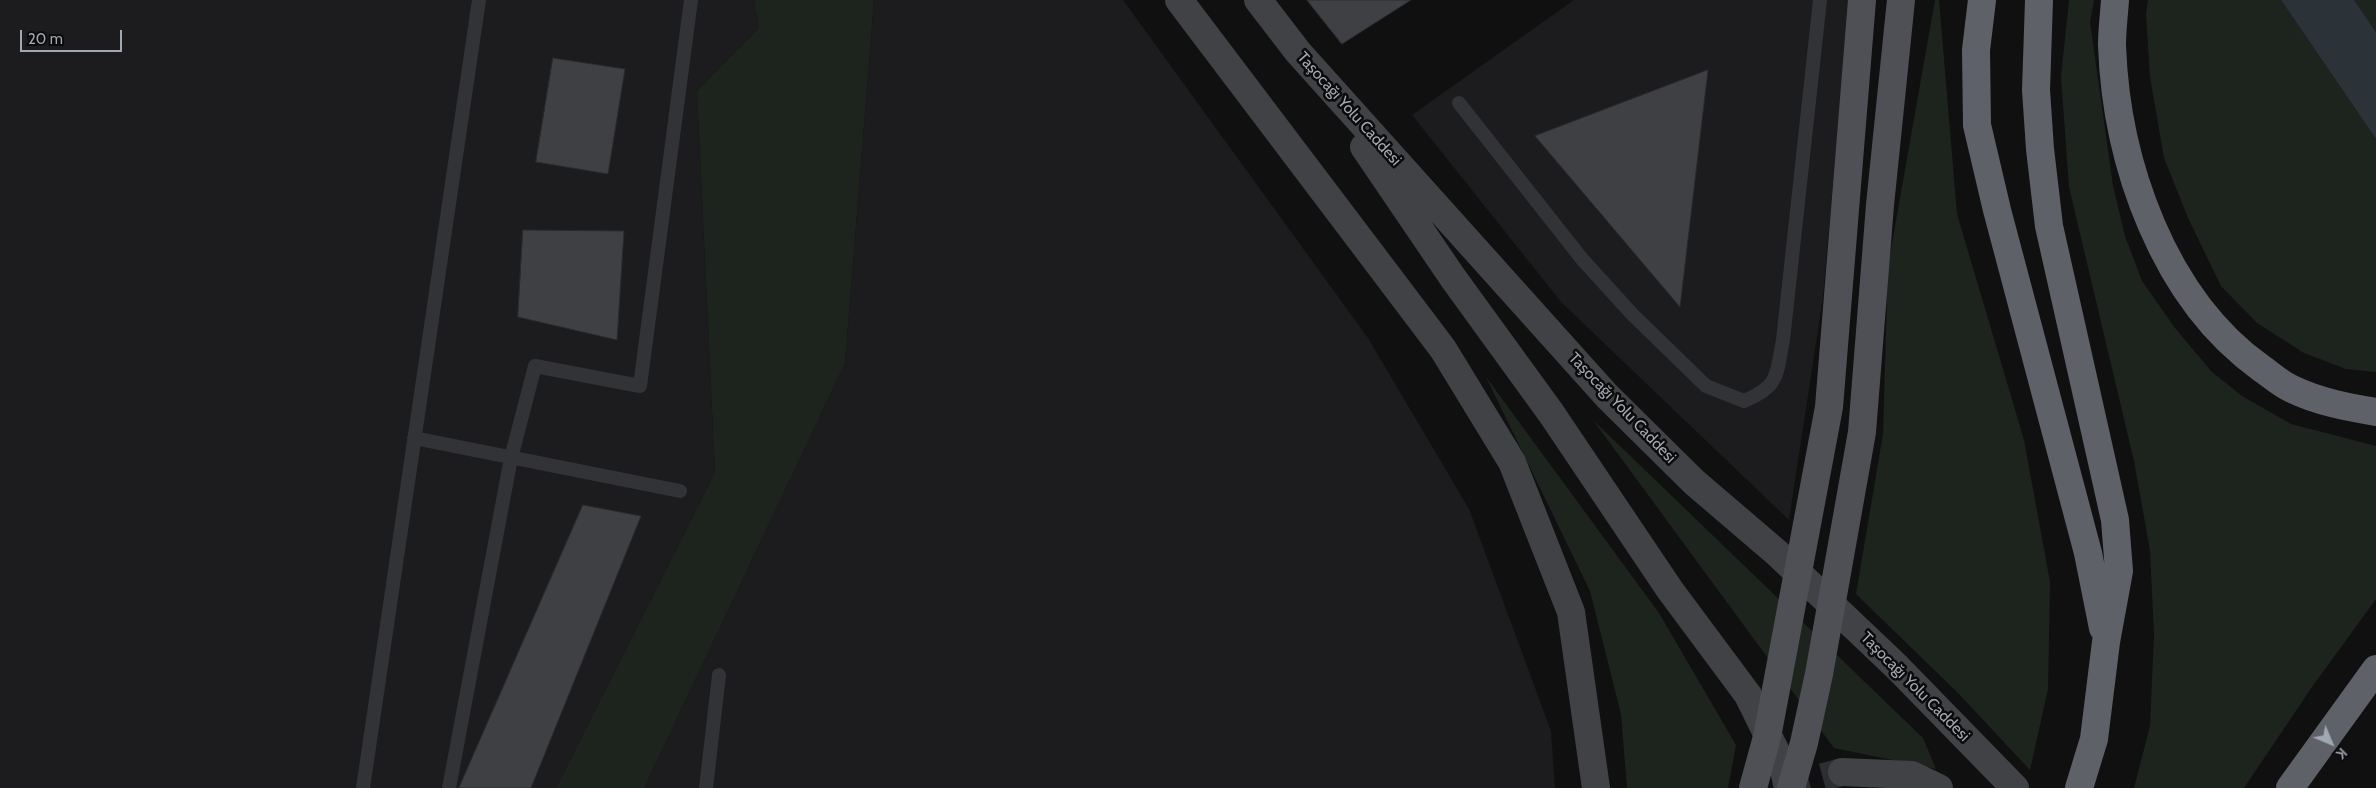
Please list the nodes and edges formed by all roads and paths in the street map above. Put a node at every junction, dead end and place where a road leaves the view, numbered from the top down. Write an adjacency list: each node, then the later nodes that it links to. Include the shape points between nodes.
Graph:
1 (479, 0): 14 (lane)
2 (691, 0): 15 (lane, via 640,386 534,366)
3 (1179, 0): 24 (main road, via 1443,349 1512,462 1571,612)
4 (1258, 0): 11 (main road, Taşocağı Yolu Caddesi)
5 (1820, 0): 12 (lane, via 1775,380 1763,393 1744,401 1706,386 1632,314 1582,259)
6 (1862, 0): 25 (main road, bridge, via 1829,407 1767,737)
7 (1901, 0): 26 (main road, bridge, via 1862,432 1818,674 1804,743)
8 (1982, 0): 17 (highway, via 1976,50 1977,125 2086,543)
9 (2039, 0): 17 (highway, via 2036,90 2048,226 2115,520 2119,571)
10 (2115, 0): 13 (highway, via 2112,45 2116,82 2139,192 2162,250 2197,306 2245,356 2291,389 2332,405)
11 (1298, 52): 26 (main road, via 1453,278 1551,413 1670,590 1748,695 1783,766); 28 (main road, Taşocağı Yolu Caddesi, via 1607,396 1694,482 1777,553 1897,667)
12 (1459, 103)
13 (2376, 412)
14 (414, 438): 15 (lane); 21 (lane)
15 (511, 458): 16 (lane); 22 (lane)
16 (680, 491)
17 (2106, 642): 29 (highway, via 2094,739)
18 (2376, 669): 30 (highway)
19 (719, 675): 23 (lane)
20 (1842, 772): 27 (main road, via 1912,775)
21 (363, 788)
22 (449, 788)
23 (706, 788)
24 (1596, 788)
25 (1753, 788)
26 (1790, 788)
27 (1939, 788)
28 (2015, 788)
29 (2079, 788)
30 (2290, 788)

